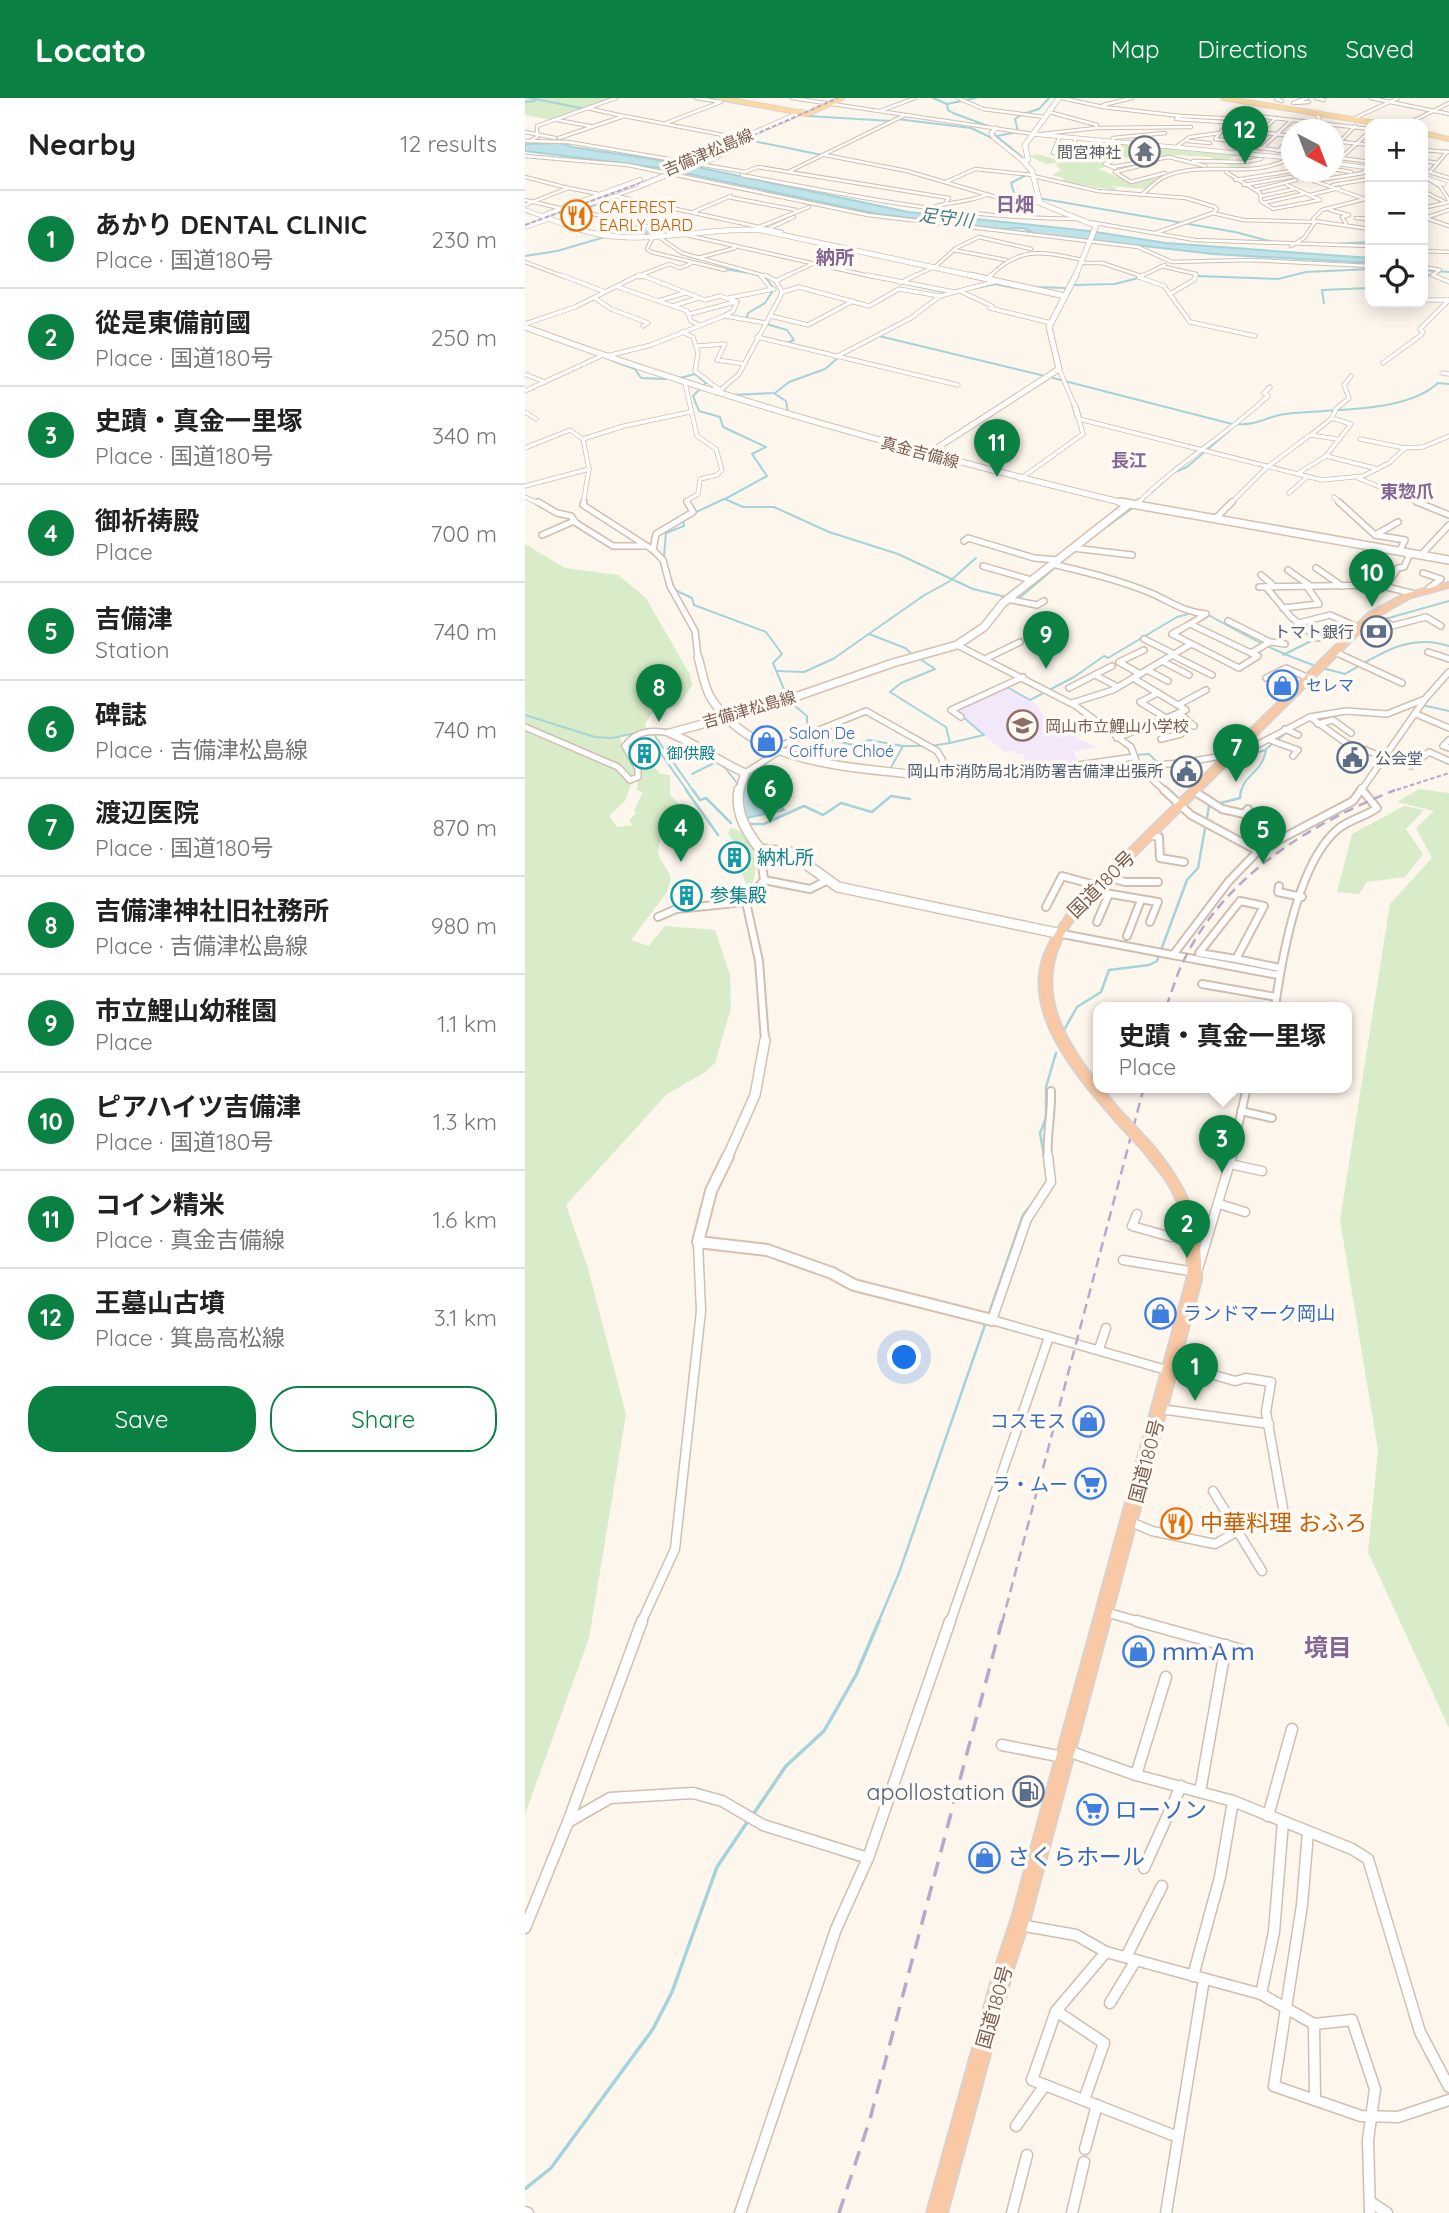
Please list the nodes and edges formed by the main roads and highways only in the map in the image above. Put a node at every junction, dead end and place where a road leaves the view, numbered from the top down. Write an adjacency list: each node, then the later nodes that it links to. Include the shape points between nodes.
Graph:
1 (721, 98): 8 (main road)
2 (729, 98): 8 (main road)
3 (832, 98): 8 (main road)
4 (842, 98): 8 (main road)
5 (1060, 98): 16 (main road, via 1025,145 1039,199 1098,227)
6 (1223, 98): 7 (main road)
7 (1241, 99): 9 (main road)
8 (803, 113): 11 (main road, 吉備津松島線); 14 (main road, 吉備津松島線, bridge)
9 (1365, 120)
10 (1428, 134): 12 (main road)
11 (760, 135): 13 (main road); 14 (main road, 吉備津松島線, bridge)
12 (1449, 139)
13 (705, 163)
14 (640, 183): 15 (main road, 吉備津松島線); 15 (main road, 吉備津松島線, via 542,216)
15 (549, 219): 16 (main road, via 596,234 649,236 734,228 776,233)
16 (1065, 296): 20 (main road, via 1049,334 1059,369)
17 (525, 326): 20 (main road, 真金吉備線, via 672,380)
18 (1075, 406): 19 (main road)
19 (1078, 417)
20 (926, 455): 21 (main road, 真金吉備線)
21 (1132, 504): 22 (main road, 真金吉備線); 25 (main road, 吉備津松島線, via 1007,599 984,627 957,645)
22 (1449, 560)
23 (1449, 584): 27 (highway, 国道180号, via 1392,601 1359,626 1095,888)
24 (698, 657): 25 (main road, via 709,696)
25 (727, 718): 26 (main road, via 775,750 814,761); 27 (main road, 吉備津松島線, via 670,733 745,773 736,801 747,831 760,849 789,852 826,881 847,889)
26 (925, 776)
27 (1057, 933): 29 (highway, 国道180号, bridge, via 1045,985 1050,1018 1077,1069)
28 (765, 1040): 31 (main road, via 763,1076 743,1131 706,1201 698,1242 767,1250 854,1285)
29 (1093, 1087)
30 (1098, 1093): 32 (highway, 国道180号, bridge, via 1178,1187 1189,1214 1195,1276)
31 (987, 1318)
32 (937, 2213)

